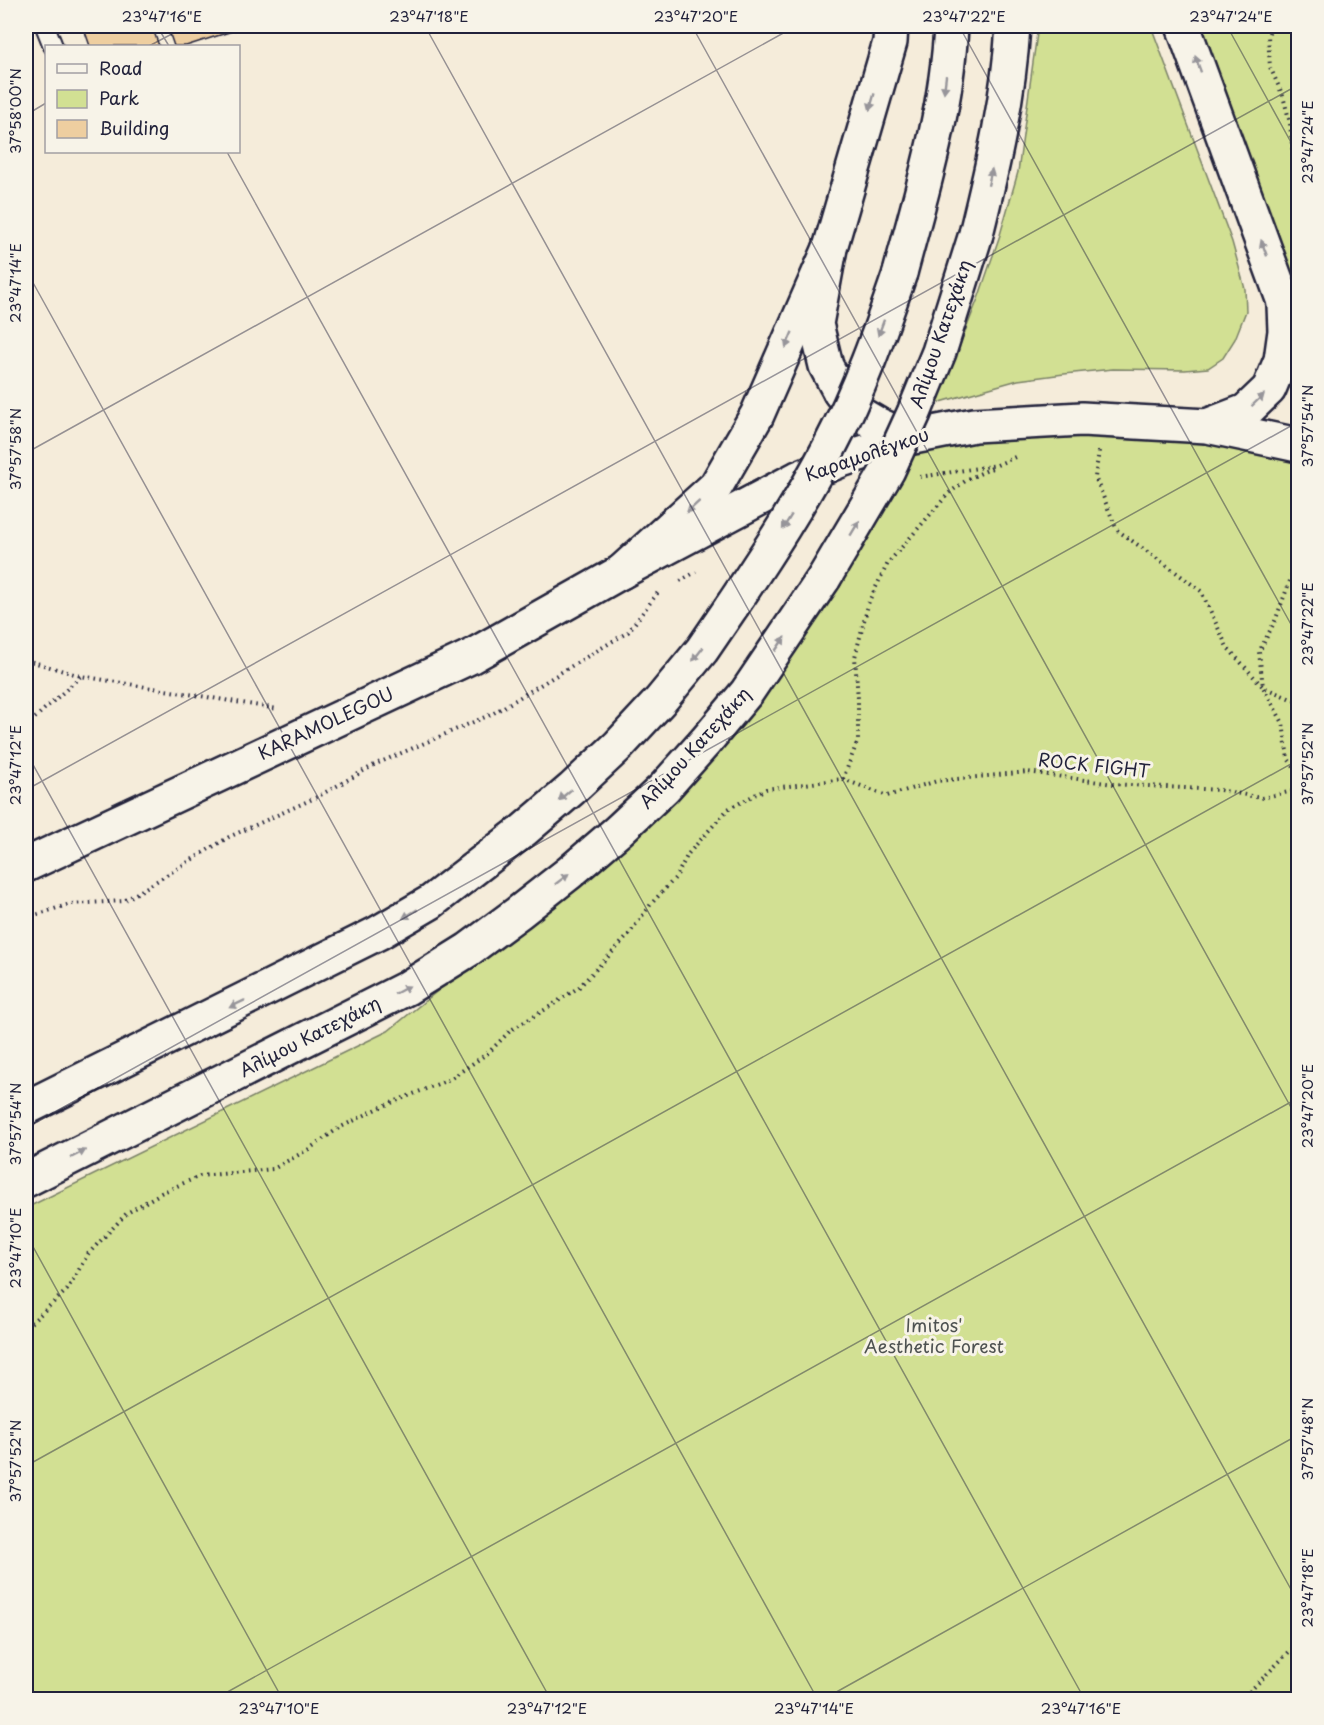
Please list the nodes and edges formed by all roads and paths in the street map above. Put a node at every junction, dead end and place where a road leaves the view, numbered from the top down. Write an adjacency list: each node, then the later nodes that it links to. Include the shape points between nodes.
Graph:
1 (45, 26): 7 (lane)
2 (891, 26): 9 (main road, one-way to 9, via 890,42)
3 (951, 26): 35 (main road, one-way to 35, bridge, via 933,147 900,273 857,388 803,496 702,650 660,701 572,789 430,902 378,933)
4 (1013, 26): 36 (main road, Αλίμου Κατεχάκη, one-way to 4, bridge, via 407,988 468,950 618,831 706,741 747,692 824,578 888,470 914,413 939,352 976,234 1005,102)
5 (1183, 26): 10 (main road, one-way to 5)
6 (1271, 26): 8 (path, via 1270,67 1283,96 1293,155)
7 (53, 45)
8 (1299, 163)
9 (830, 248): 13 (main road, via 816,324 826,366 853,410); 21 (main road, one-way to 21, via 757,415 716,486)
10 (1284, 303): 11 (main road); 12 (main road, one-way to 10, via 1246,411 1269,389 1281,360)
11 (1299, 333)
12 (1207, 426): 13 (main road, Καραμολέγκου, via 1082,418 974,425); 14 (main road)
13 (908, 438): 21 (main road, Καραμολέγκου, via 798,478)
14 (1299, 445)
15 (1100, 446): 26 (path, via 1095,477 1117,530 1201,591 1227,646)
16 (1016, 456): 17 (path)
17 (997, 465): 18 (path); 31 (path, via 968,479 949,494 888,563 869,601 855,657 858,740)
18 (915, 478)
19 (1299, 565): 26 (path, via 1293,570 1259,652)
20 (699, 570): 22 (path)
21 (621, 572): 33 (main road, KARAMOLEGOU, via 472,656)
22 (674, 584)
23 (666, 588): 34 (path, via 658,592 628,632 492,714 376,764 317,797 229,837 124,901 70,904)
24 (26, 660): 25 (path)
25 (81, 676): 28 (path); 29 (path)
26 (1263, 687): 27 (path); 30 (path, via 1283,723 1288,759)
27 (1299, 702)
28 (286, 711)
29 (26, 726)
30 (1299, 771)
31 (843, 779): 32 (path, ROCK FIGHT, via 887,796 937,781 1028,772 1113,784 1220,790 1261,798); 37 (path, via 766,789 728,809 688,854 676,877 626,938 579,987 511,1030 488,1053 450,1079 349,1123 273,1169 200,1176 127,1213 88,1254 67,1290)
32 (1299, 790)
33 (26, 865)
34 (26, 918)
35 (26, 1108)
36 (26, 1180)
37 (26, 1326)
38 (1299, 1643): 39 (path)
39 (1241, 1700)

